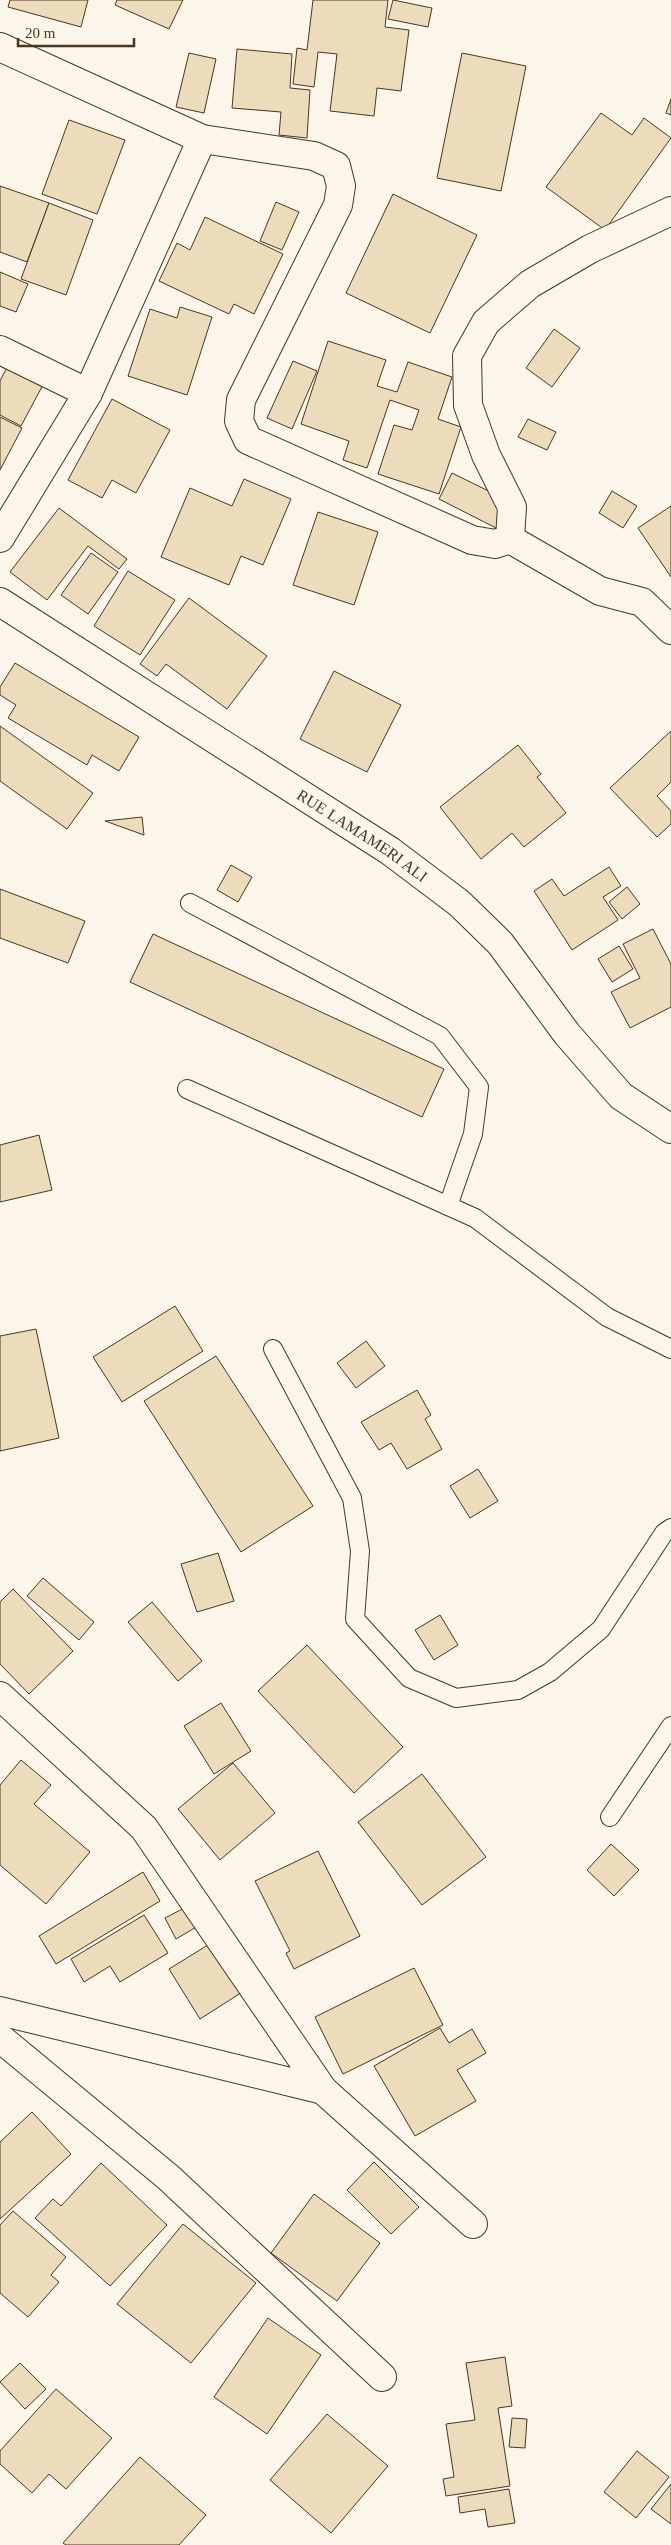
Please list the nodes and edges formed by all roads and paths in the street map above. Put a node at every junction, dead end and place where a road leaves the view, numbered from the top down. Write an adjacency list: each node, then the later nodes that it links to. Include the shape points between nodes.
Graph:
1 (0, 47): 2 (street)
2 (202, 139): 5 (street); 7 (street, via 314,156 336,166 342,186 338,205 241,400 239,421 248,440 472,540 495,544)
3 (671, 212): 7 (street, via 590,249 530,284 486,322 467,356 468,405 486,455 512,507)
4 (0, 350): 5 (street)
5 (88, 393): 6 (street)
6 (0, 538)
7 (510, 539): 9 (street, via 600,591 642,602)
8 (0, 602): 12 (street, RUE LAMAMERI ALI, via 390,851 459,903 500,944 566,1034 621,1096)
9 (671, 630)
10 (190, 903): 13 (lane, via 440,1036 479,1087 473,1134)
11 (187, 1088): 13 (lane)
12 (671, 1129)
13 (448, 1206): 15 (lane, via 475,1218 607,1317)
14 (273, 1349): 16 (lane, via 352,1498 360,1551 355,1619 409,1678 456,1698 518,1690 550,1672 601,1629 664,1533)
15 (671, 1349)
16 (671, 1528)
17 (0, 1696): 22 (street, via 144,1828)
18 (671, 1726): 19 (lane)
19 (610, 1817)
20 (0, 2011): 22 (street)
21 (0, 2038): 24 (street, via 168,2177)
22 (324, 2090): 23 (street)
23 (473, 2224)
24 (382, 2377)

